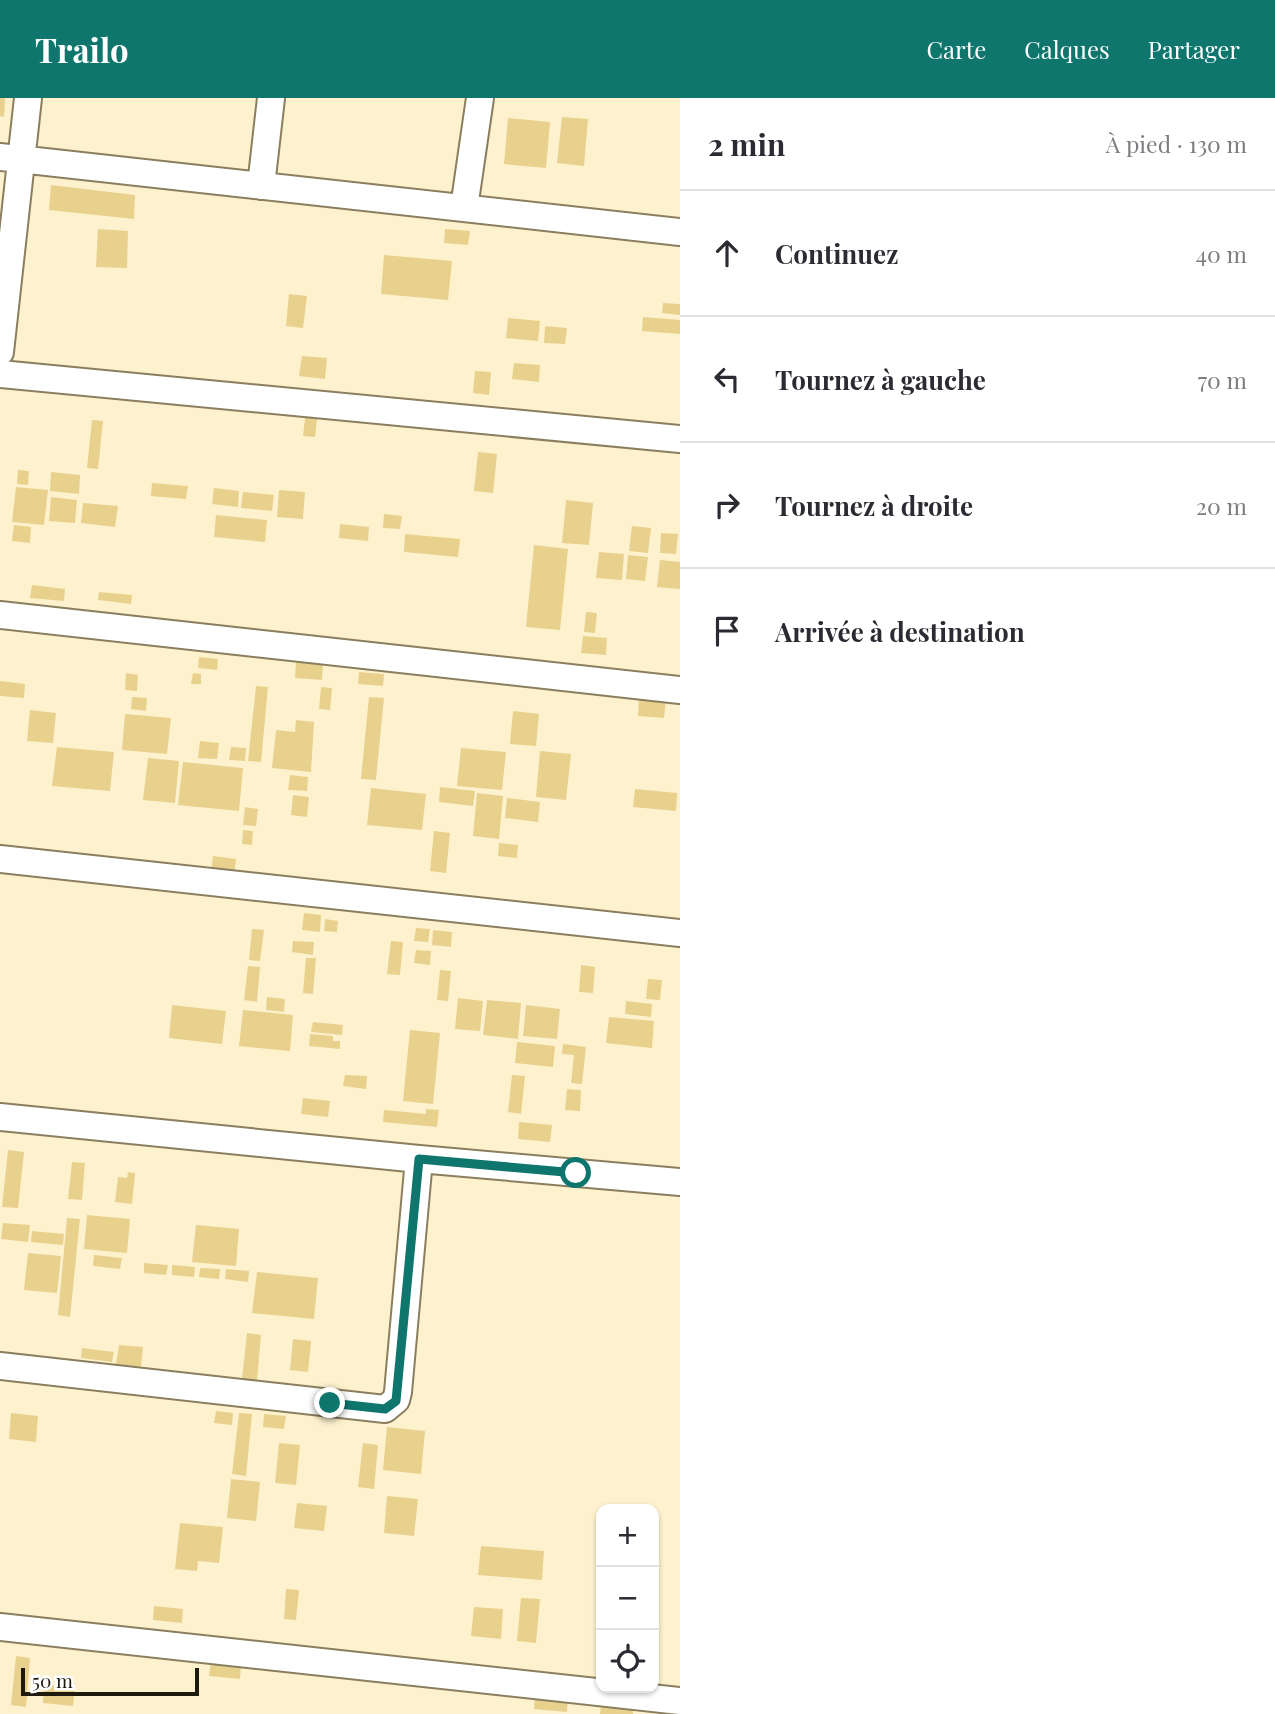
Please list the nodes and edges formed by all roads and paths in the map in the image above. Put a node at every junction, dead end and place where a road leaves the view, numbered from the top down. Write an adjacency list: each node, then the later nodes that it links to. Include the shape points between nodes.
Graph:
1 (28, 98): 4 (street)
2 (271, 98): 5 (street)
3 (480, 98): 6 (street)
4 (11, 158): 5 (street); 8 (street)
5 (261, 186): 6 (street)
6 (464, 208): 7 (street)
7 (680, 232)
8 (0, 352)
9 (0, 374): 10 (street)
10 (680, 439)
11 (0, 615): 12 (street)
12 (680, 691)
13 (0, 859): 14 (street)
14 (680, 933)
15 (0, 1117): 16 (street)
16 (419, 1159): 17 (street); 18 (street, via 398,1392 396,1401 385,1409)
17 (680, 1182)
18 (0, 1366)
19 (0, 1627): 20 (street)
20 (680, 1701)

